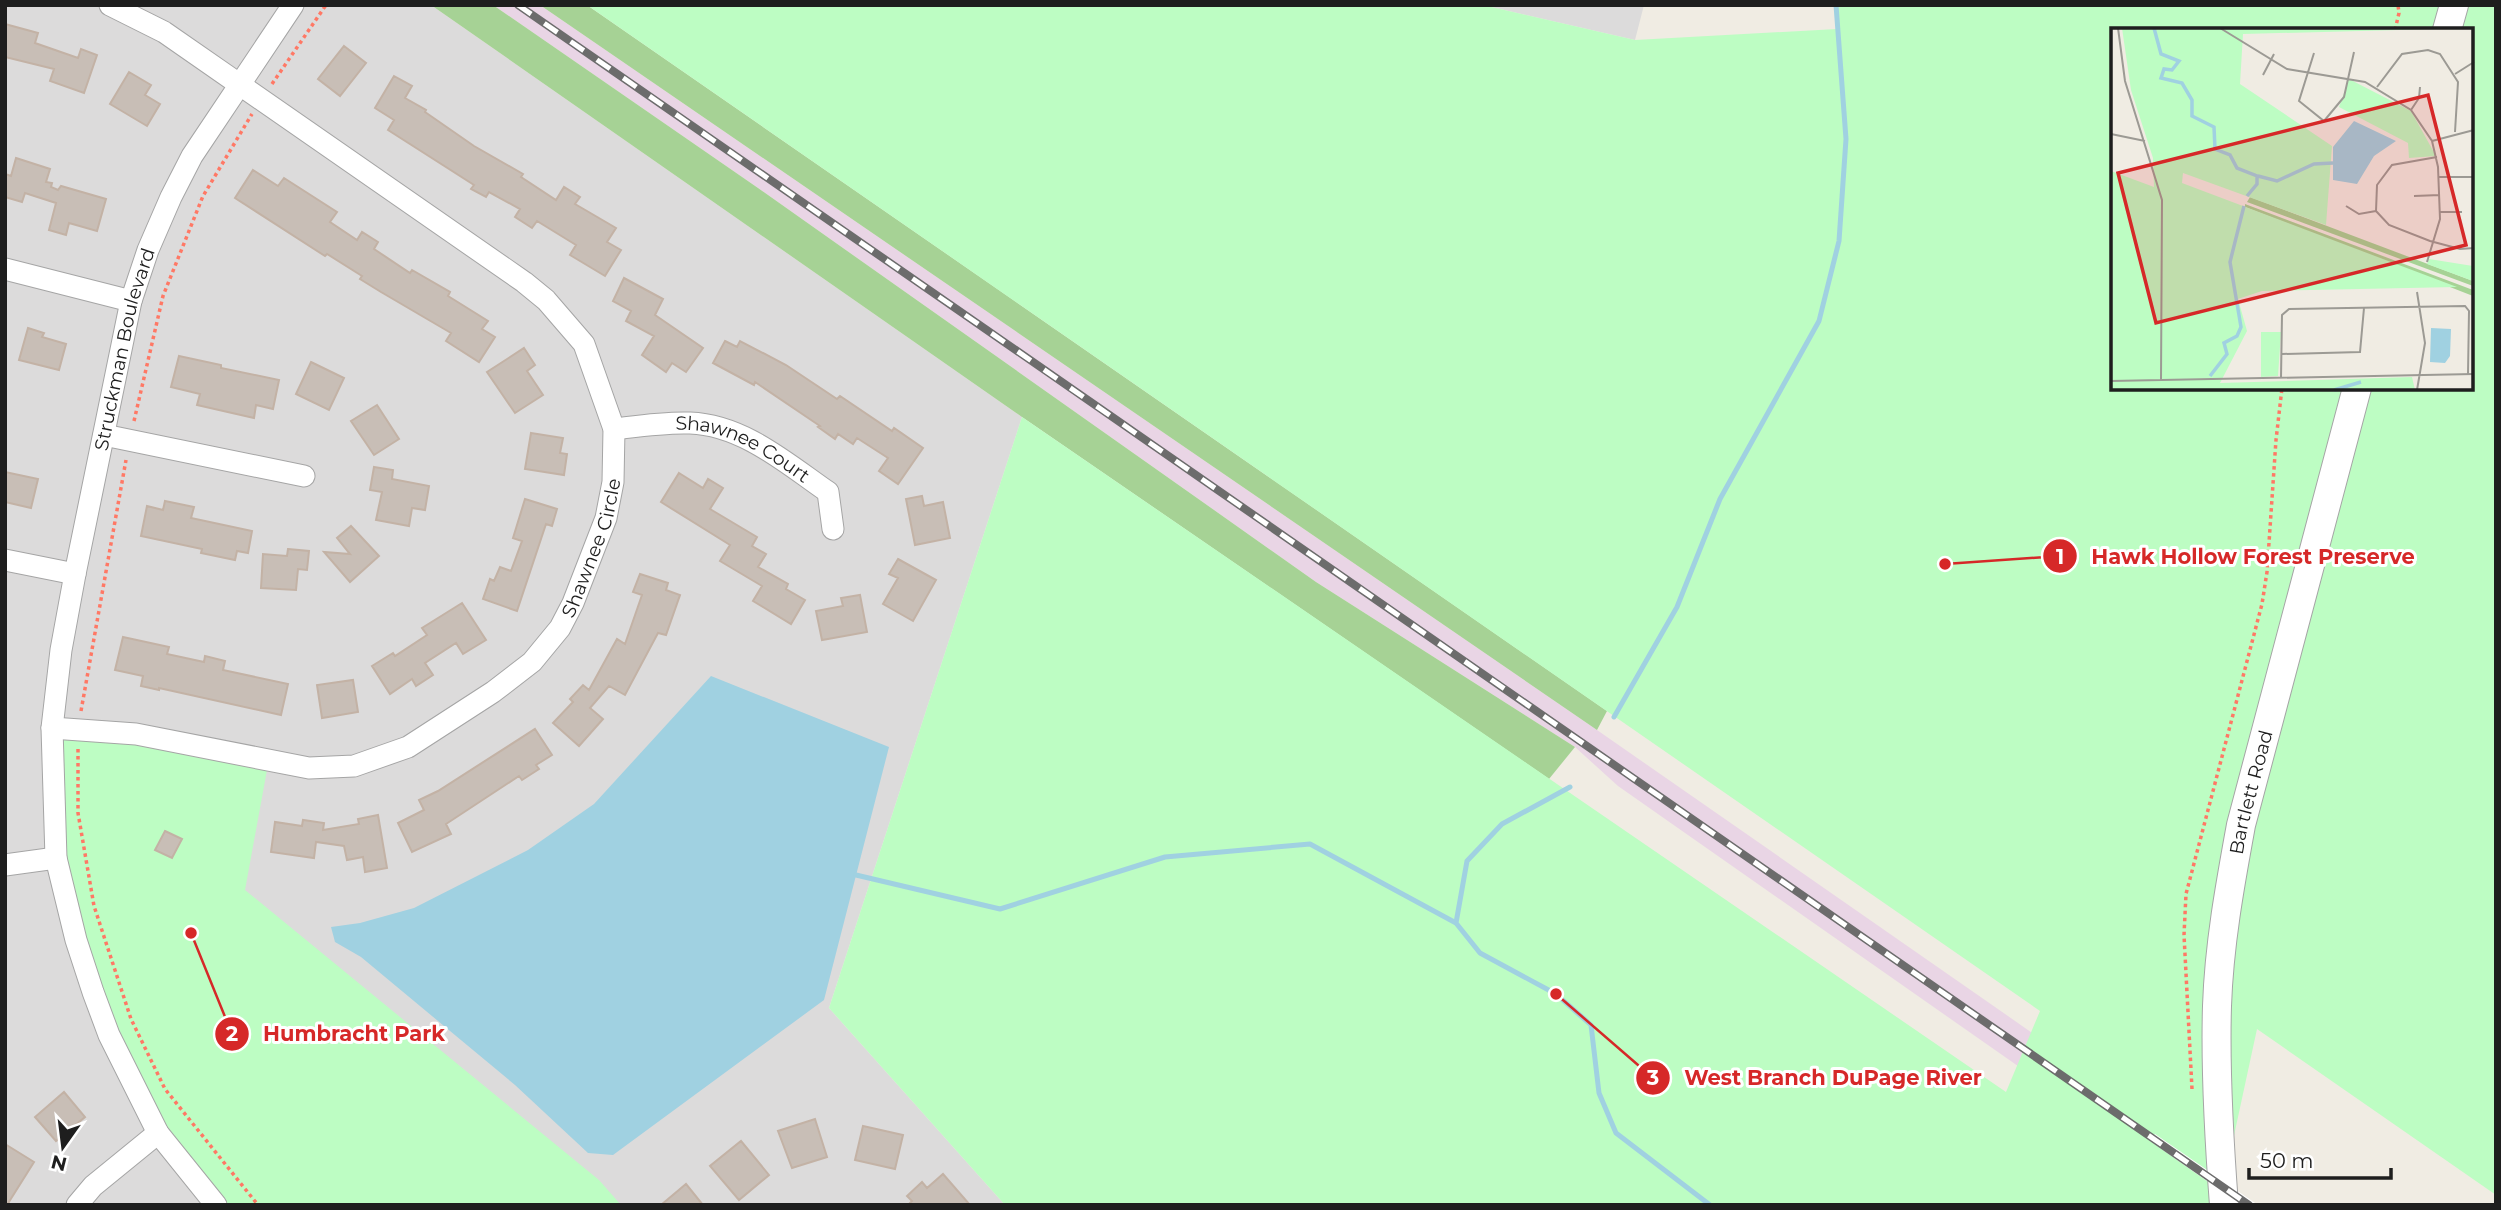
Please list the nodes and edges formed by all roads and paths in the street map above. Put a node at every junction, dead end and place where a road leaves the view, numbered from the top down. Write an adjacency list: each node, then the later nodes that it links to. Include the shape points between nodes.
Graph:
1 (110, 5): 8 (street, Shawnee Circle, via 164,33)
2 (293, 5): 8 (street, Struckman Boulevard)
3 (326, 5): 9 (path)
4 (2398, 5): 6 (path)
5 (2454, 5): 7 (street)
6 (2395, 28)
7 (2448, 28)
8 (240, 85): 9 (street, Shawnee Circle); 11 (street, Struckman Boulevard, via 170,197)
9 (261, 99): 14 (street, Shawnee Circle, via 546,300 584,344); 16 (path, via 203,196 163,296)
10 (5, 269): 11 (street)
11 (131, 301): 15 (street, Struckman Boulevard)
12 (2282, 390): 25 (path, via 2262,604 2186,894)
13 (2356, 390): 30 (street, Bartlett Road, via 2241,825 2230,883 2217,1005)
14 (614, 429): 18 (street, Shawnee Court, via 692,423 726,429 751,440 828,492); 22 (street, Shawnee Circle, via 613,482 606,518 560,628 532,662 408,747 354,766 309,768 136,734)
15 (104, 435): 16 (street); 20 (street, Struckman Boulevard)
16 (129, 440): 17 (street); 22 (path)
17 (304, 476)
18 (833, 529)
19 (5, 560): 20 (street)
20 (75, 574): 21 (street, Struckman Boulevard)
21 (51, 729): 22 (street, Shawnee Circle); 23 (street, Struckman Boulevard)
22 (77, 730): 29 (path, via 78,813 94,906 131,1019 165,1090)
23 (56, 858): 24 (street); 26 (street, Struckman Boulevard, via 93,992)
24 (5, 865)
25 (2192, 1096)
26 (158, 1133): 27 (street, via 93,1186); 28 (street, Struckman Boulevard)
27 (77, 1205)
28 (216, 1205)
29 (258, 1205)
30 (2224, 1205)

